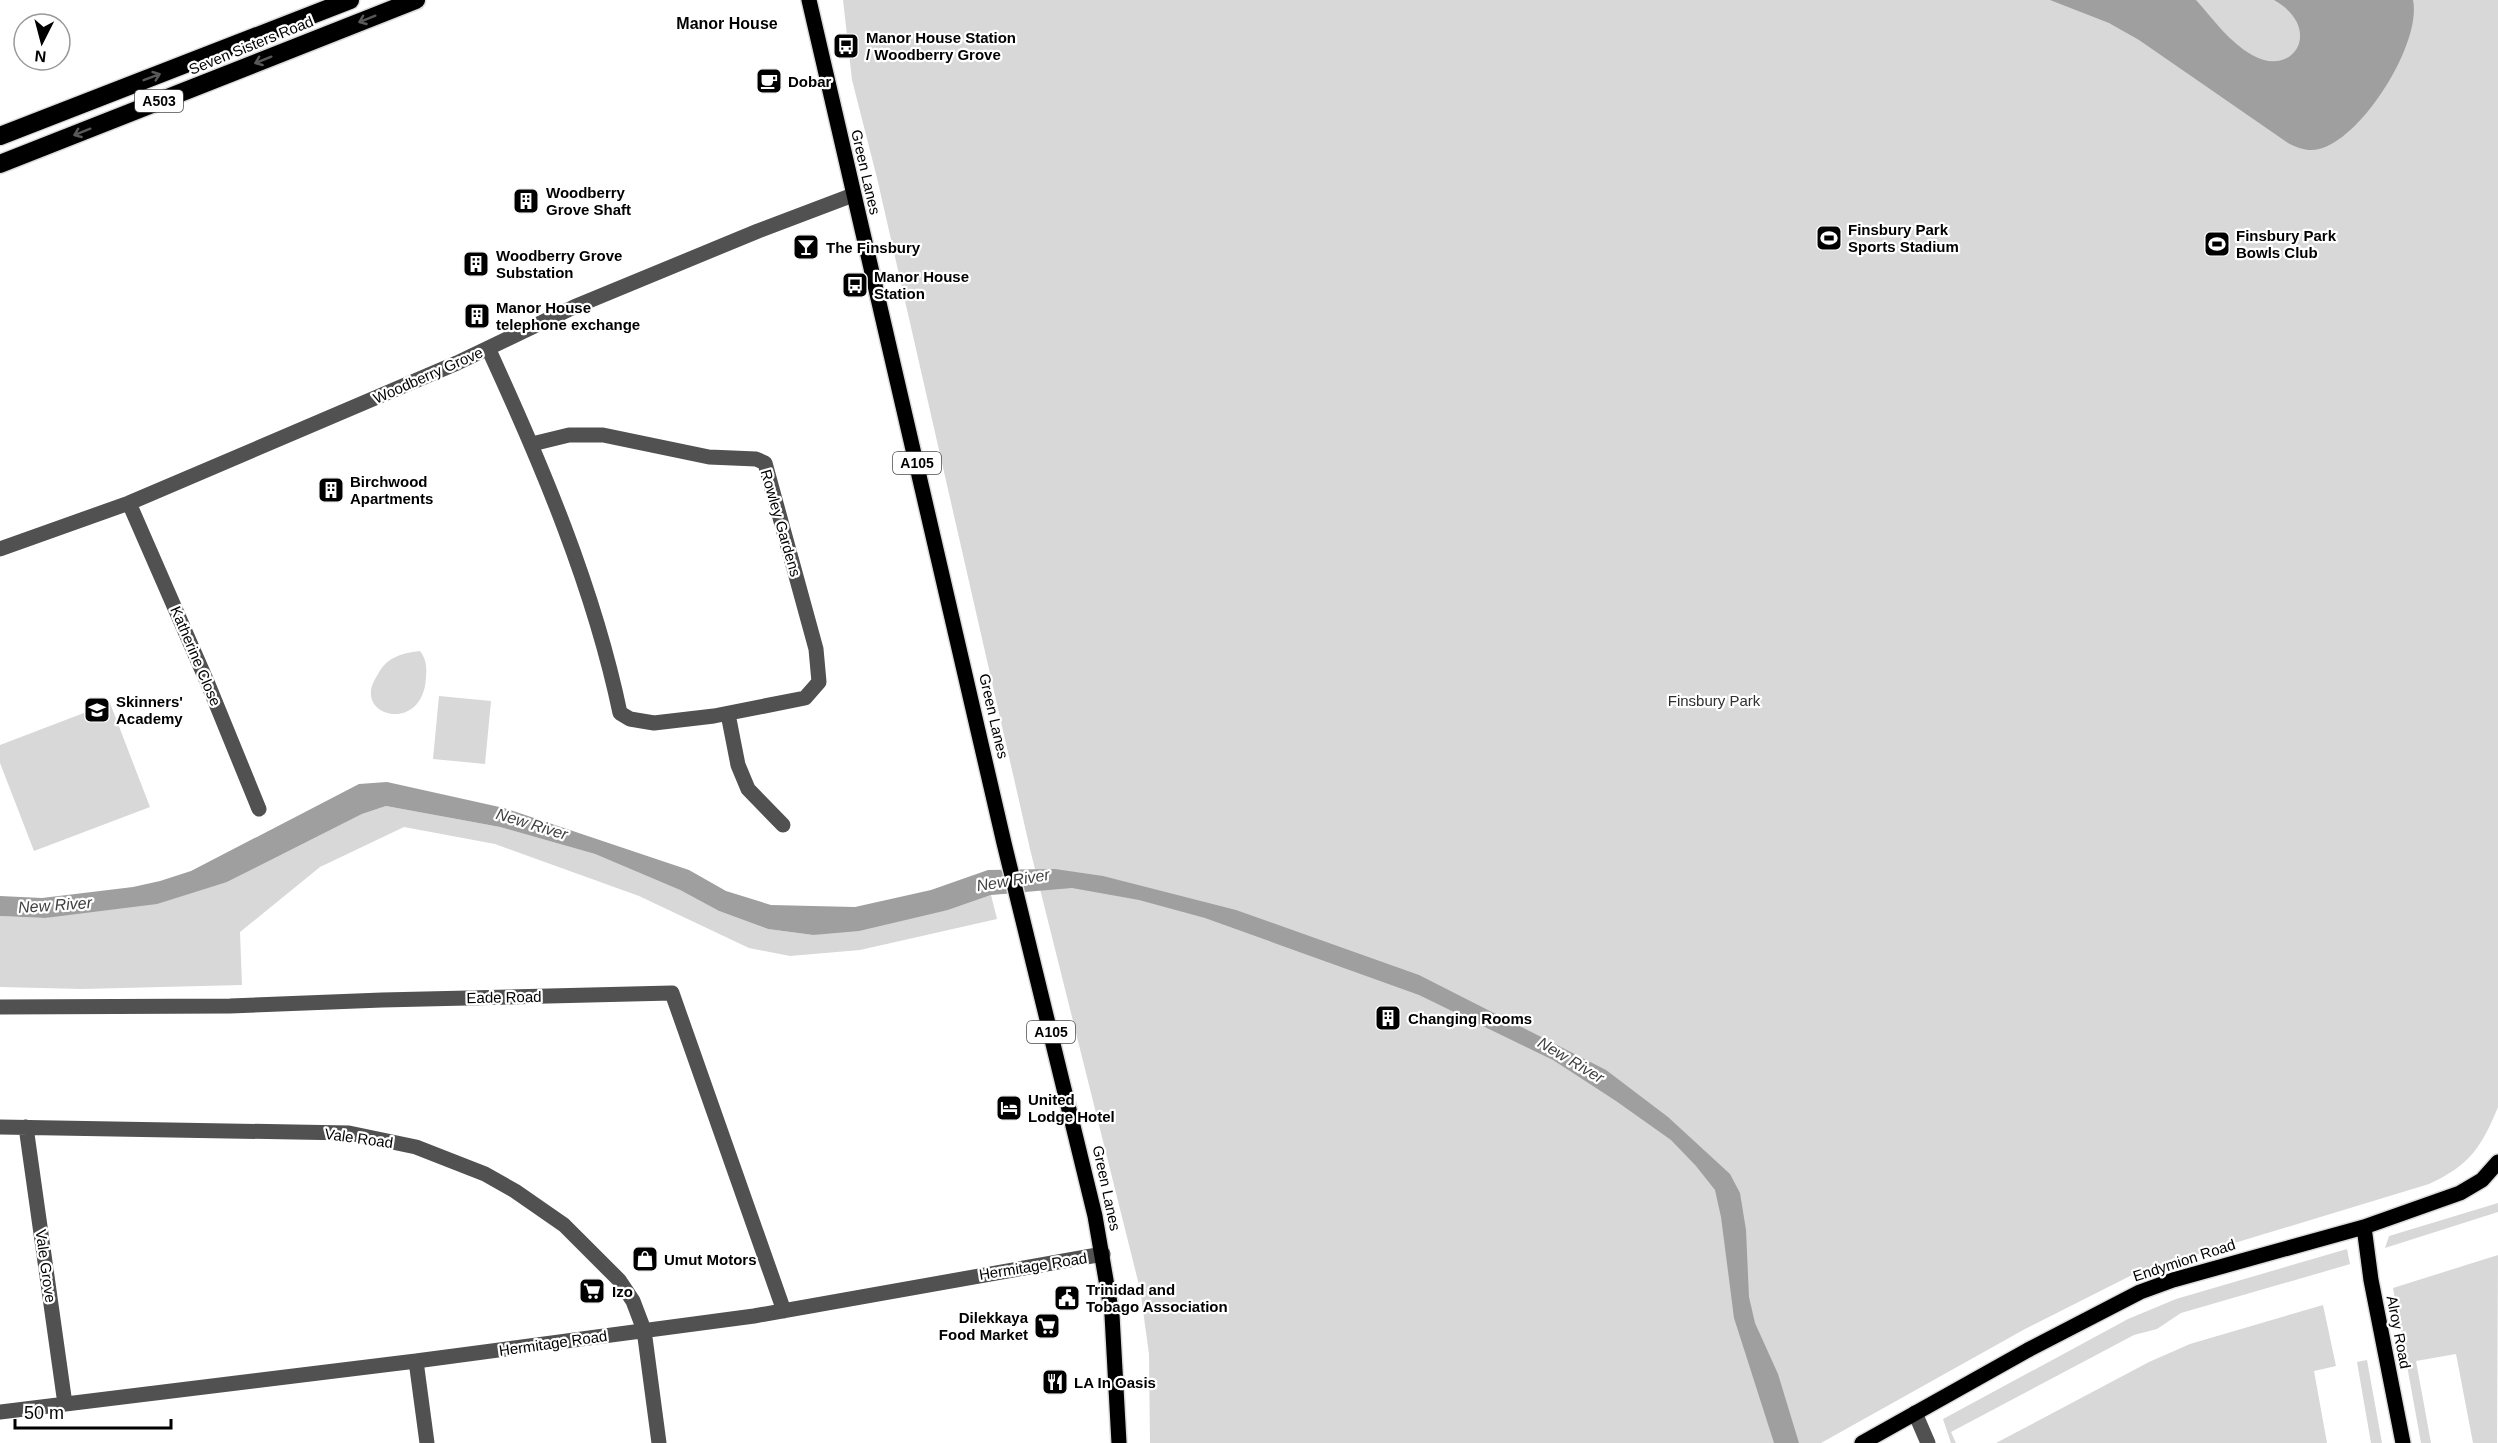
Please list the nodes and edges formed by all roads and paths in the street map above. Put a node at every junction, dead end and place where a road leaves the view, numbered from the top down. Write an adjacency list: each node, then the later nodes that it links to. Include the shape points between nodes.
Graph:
1 (350, 0): 4 (highway, Seven Sisters Road / A503, one-way to 1)
2 (416, 0): 5 (highway, Seven Sisters Road / A503, one-way to 5)
3 (809, 0): 6 (main road, Green Lanes / A105)
4 (0, 136)
5 (0, 164)
6 (853, 195): 7 (street, Woodberry Grove, via 574,307); 19 (main road, Green Lanes / A105)
7 (488, 348): 8 (street, Rowley Gardens); 9 (street, Woodberry Grove)
8 (532, 444): 11 (street, Rowley Gardens, via 593,612 620,713 654,723); 11 (street, Rowley Gardens, via 569,435 603,435 765,463 816,649 819,682 805,698)
9 (129, 503): 10 (street, Woodberry Grove); 12 (street, Katherine Close)
10 (0, 549)
11 (728, 714): 13 (street, via 738,765 748,789)
12 (259, 809)
13 (783, 825)
14 (0, 1007): 20 (street, Eade Road, via 230,1006 672,993)
15 (0, 1127): 16 (street, Vale Road)
16 (26, 1127): 21 (street, Vale Road, via 349,1133 416,1147 485,1174 564,1225 619,1280 633,1300); 23 (street, Vale Grove)
17 (2498, 1162): 18 (main road, Endymion Road, via 2482,1180 2460,1193)
18 (2364, 1227): 25 (main road, Endymion Road, via 2140,1292); 31 (main road, Alroy Road)
19 (1103, 1254): 20 (street, Hermitage Road); 28 (main road, Green Lanes / A105, via 1113,1324)
20 (784, 1311): 21 (street, Hermitage Road)
21 (644, 1330): 22 (street, Hermitage Road); 27 (street, Vale Road)
22 (416, 1361): 23 (street, Hermitage Road); 26 (street)
23 (65, 1404): 24 (street, Hermitage Road)
24 (0, 1412)
25 (1915, 1413): 29 (main road, Endymion Road); 30 (street)
26 (427, 1443)
27 (660, 1443)
28 (1119, 1443)
29 (1862, 1443)
30 (1928, 1443)
31 (2403, 1443)

